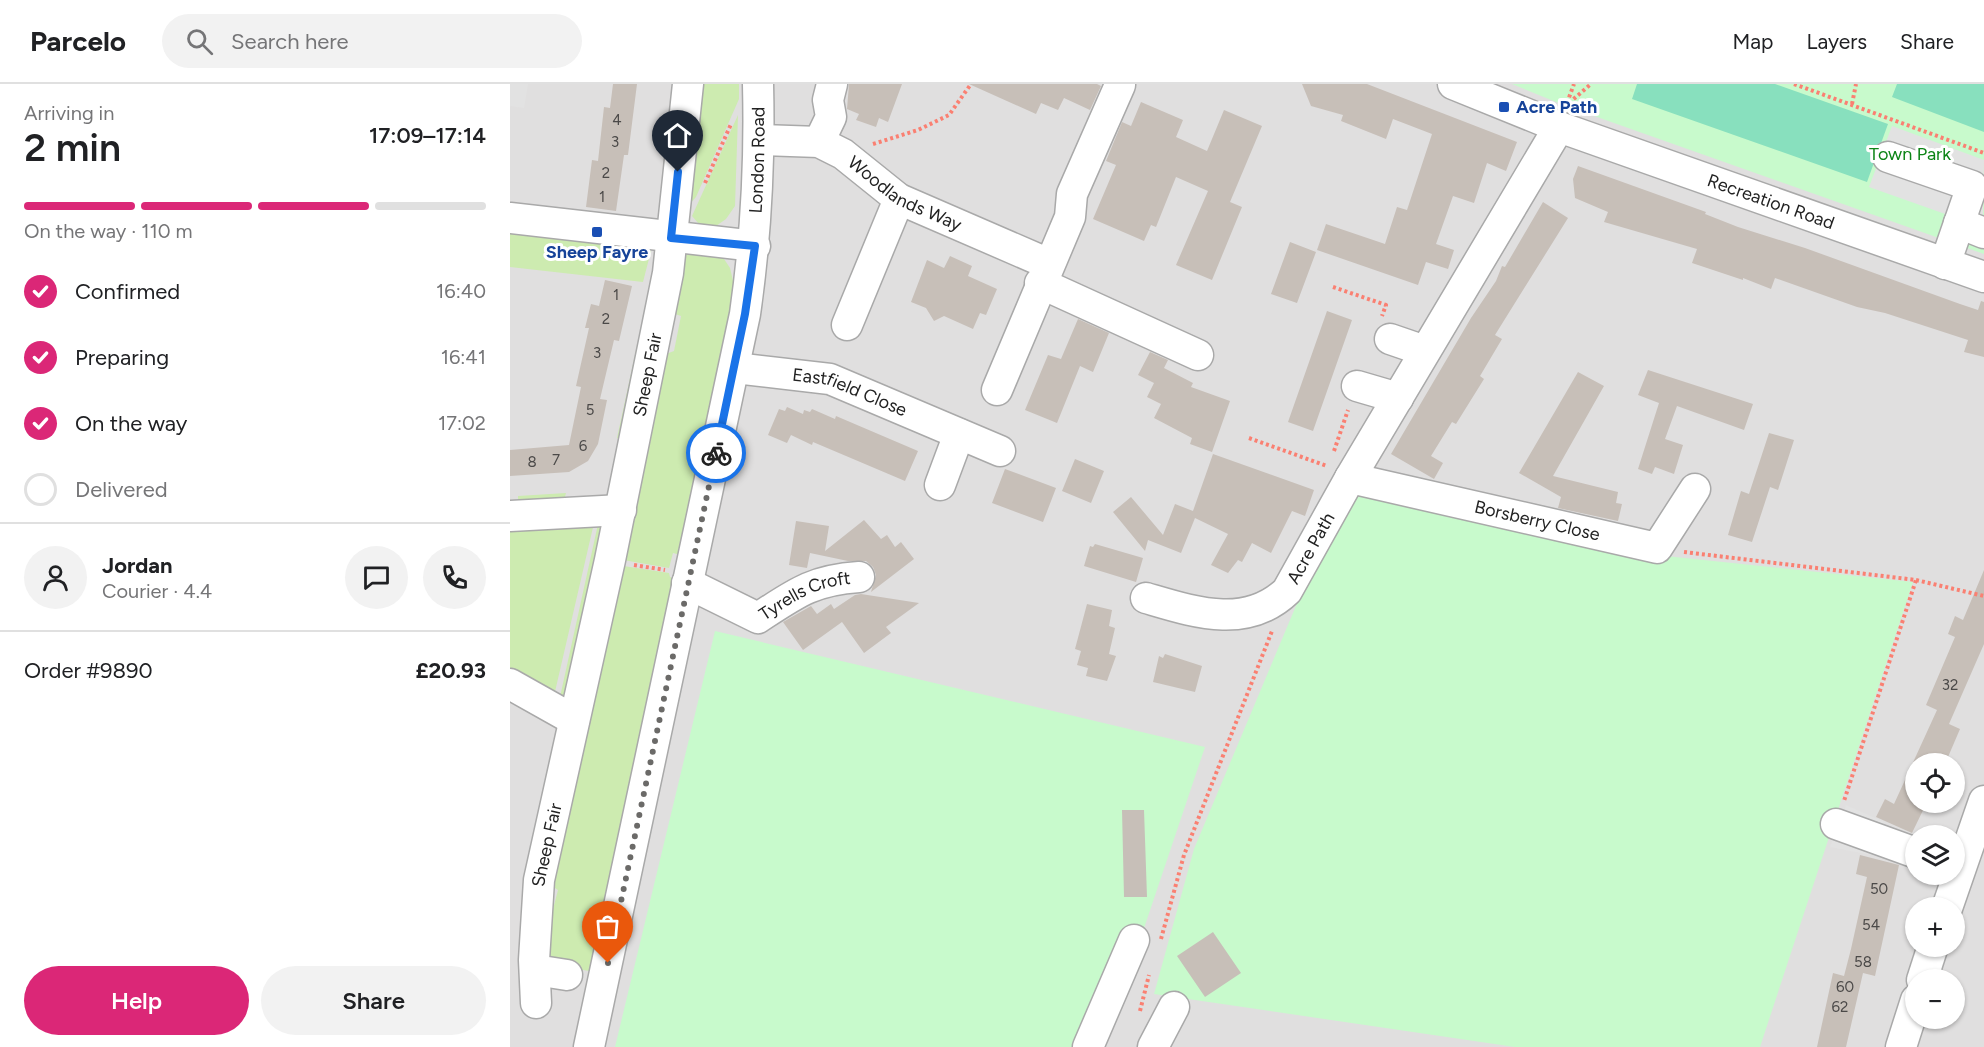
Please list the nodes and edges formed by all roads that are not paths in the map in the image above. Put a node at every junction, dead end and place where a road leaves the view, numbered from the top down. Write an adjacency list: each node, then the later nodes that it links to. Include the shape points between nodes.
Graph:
1 (688, 84): 13 (street, Sheep Fair)
2 (758, 84): 7 (street, London Road)
3 (832, 84): 8 (street, via 828,100)
4 (1453, 84): 6 (street, Recreation Road)
5 (1120, 85): 16 (street, via 1072,194 1070,217)
6 (1559, 127): 15 (street, Recreation Road); 20 (street, Acre Path)
7 (760, 140): 8 (street); 14 (street, London Road)
8 (831, 148): 10 (street, Woodlands Way)
9 (1888, 157): 12 (street, via 1972,186)
10 (899, 199): 16 (street, Woodlands Way); 18 (street)
11 (510, 218): 13 (street)
12 (1972, 228): 15 (street)
13 (671, 238): 14 (street); 31 (street, Sheep Fair, via 668,273)
14 (755, 246): 22 (street, London Road)
15 (1945, 264): 17 (street, Recreation Road)
16 (1044, 273): 21 (street, Woodlands Way); 24 (street)
17 (1984, 277)
18 (847, 325)
19 (1390, 339): 20 (street)
20 (1425, 351): 25 (street, Acre Path)
21 (1198, 355)
22 (735, 368): 26 (street, Eastfield Close, via 830,379); 34 (street, London Road)
23 (1357, 386): 25 (street)
24 (997, 390)
25 (1398, 398): 28 (street, Acre Path)
26 (959, 434): 27 (street, Eastfield Close); 29 (street)
27 (1000, 451)
28 (1350, 478): 30 (street, Borsberry Close, via 1657,548); 35 (street, Acre Path, via 1287,591 1273,605 1230,615 1211,614)
29 (940, 485)
30 (1695, 489)
31 (621, 510): 32 (street); 37 (street, Sheep Fair)
32 (510, 516)
33 (859, 577): 34 (street, Tyrells Croft, via 828,579 758,618)
34 (688, 579): 49 (street, London Road)
35 (1146, 598)
36 (510, 684): 37 (street)
37 (574, 720): 43 (street, Sheep Fair, via 539,880)
38 (1984, 801): 41 (street)
39 (1836, 824): 40 (street)
40 (1905, 849)
41 (1965, 850)
42 (1146, 943): 48 (street)
43 (535, 970): 44 (street); 45 (street, Sheep Fair)
44 (567, 975)
45 (536, 1003)
46 (1174, 1007): 50 (street)
47 (1907, 1029): 51 (street)
48 (1097, 1043)
49 (589, 1047)
50 (1153, 1047)
51 (1901, 1047)

